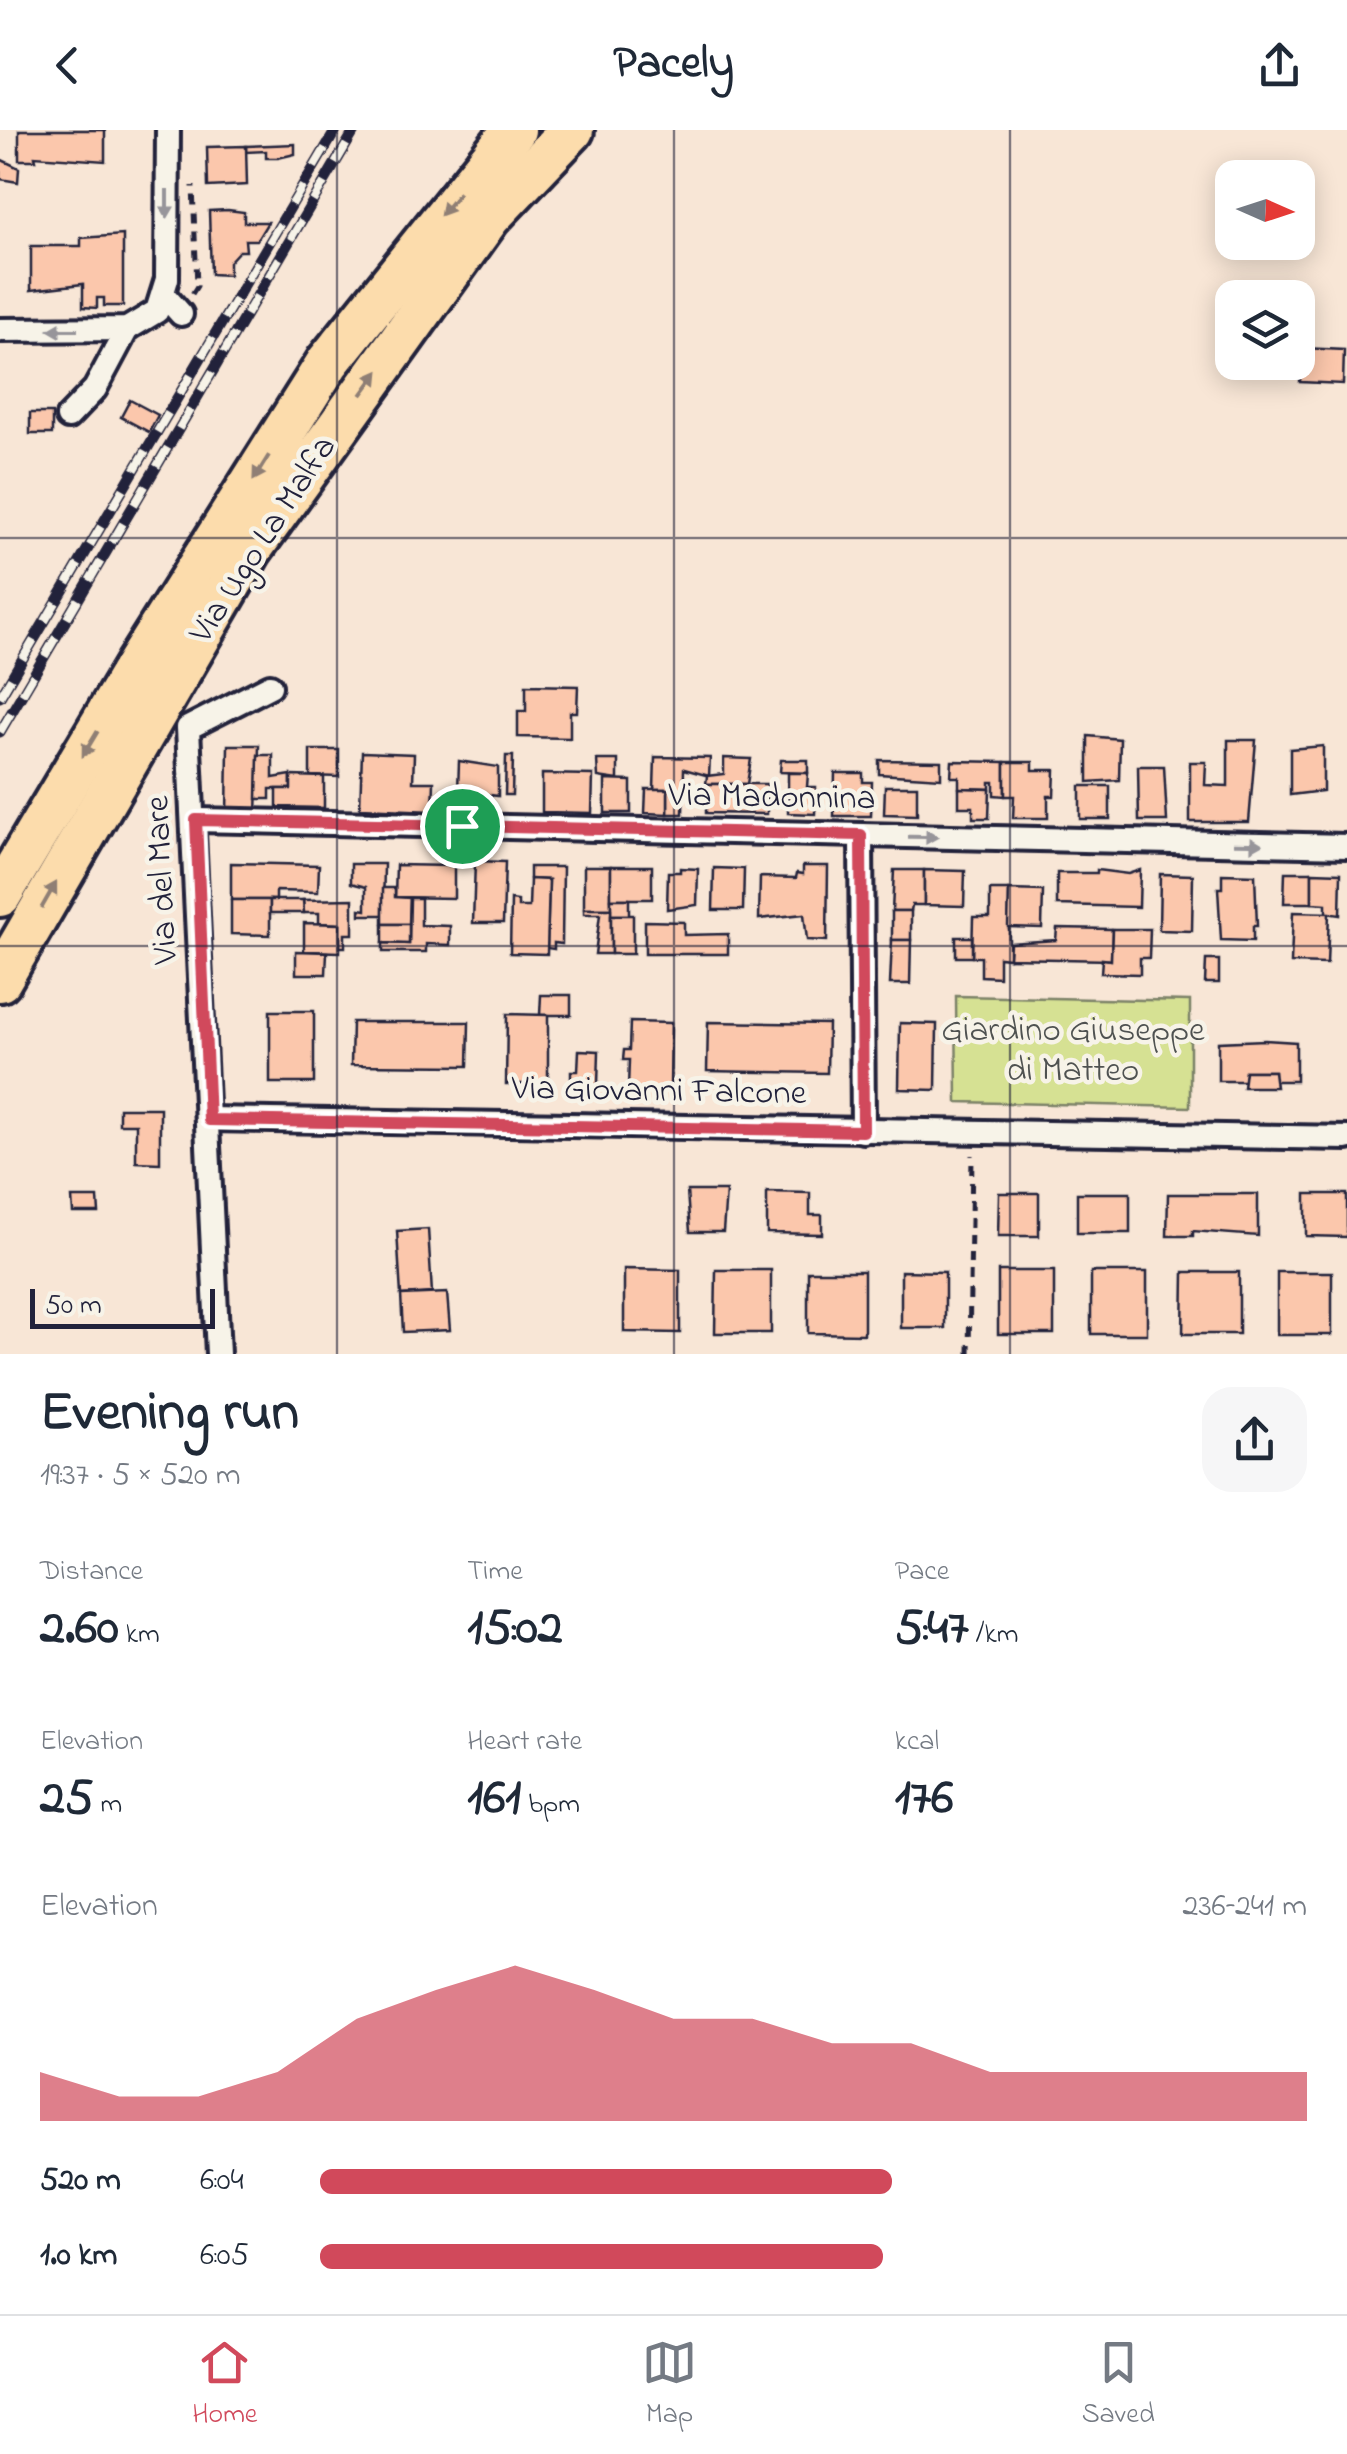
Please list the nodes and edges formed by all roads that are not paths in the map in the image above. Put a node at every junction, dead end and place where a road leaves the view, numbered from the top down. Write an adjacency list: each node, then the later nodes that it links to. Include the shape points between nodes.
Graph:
1 (168, 130): 4 (street, one-way to 4)
2 (514, 130): 13 (highway, Via Ugo La Malfa, one-way to 13, via 328,362)
3 (572, 130): 14 (highway, Via Ugo La Malfa, one-way to 3, via 250,550 489,217)
4 (165, 287): 5 (street); 7 (street, via 156,311)
5 (181, 314)
6 (0, 330): 7 (street, one-way to 6)
7 (127, 330): 8 (street, via 96,389)
8 (68, 416)
9 (270, 686): 10 (street, Via del Mare, via 188,728)
10 (196, 820): 11 (street, Via Madonnina); 15 (street, Via del Mare)
11 (861, 835): 12 (street, Via Madonnina, one-way to 12); 16 (street)
12 (1347, 846)
13 (0, 895)
14 (0, 980)
15 (209, 1120): 16 (street, Via Giovanni Falcone); 18 (street, Via del Mare)
16 (863, 1131): 17 (street, Via Giovanni Falcone)
17 (1347, 1138)
18 (218, 1354)

